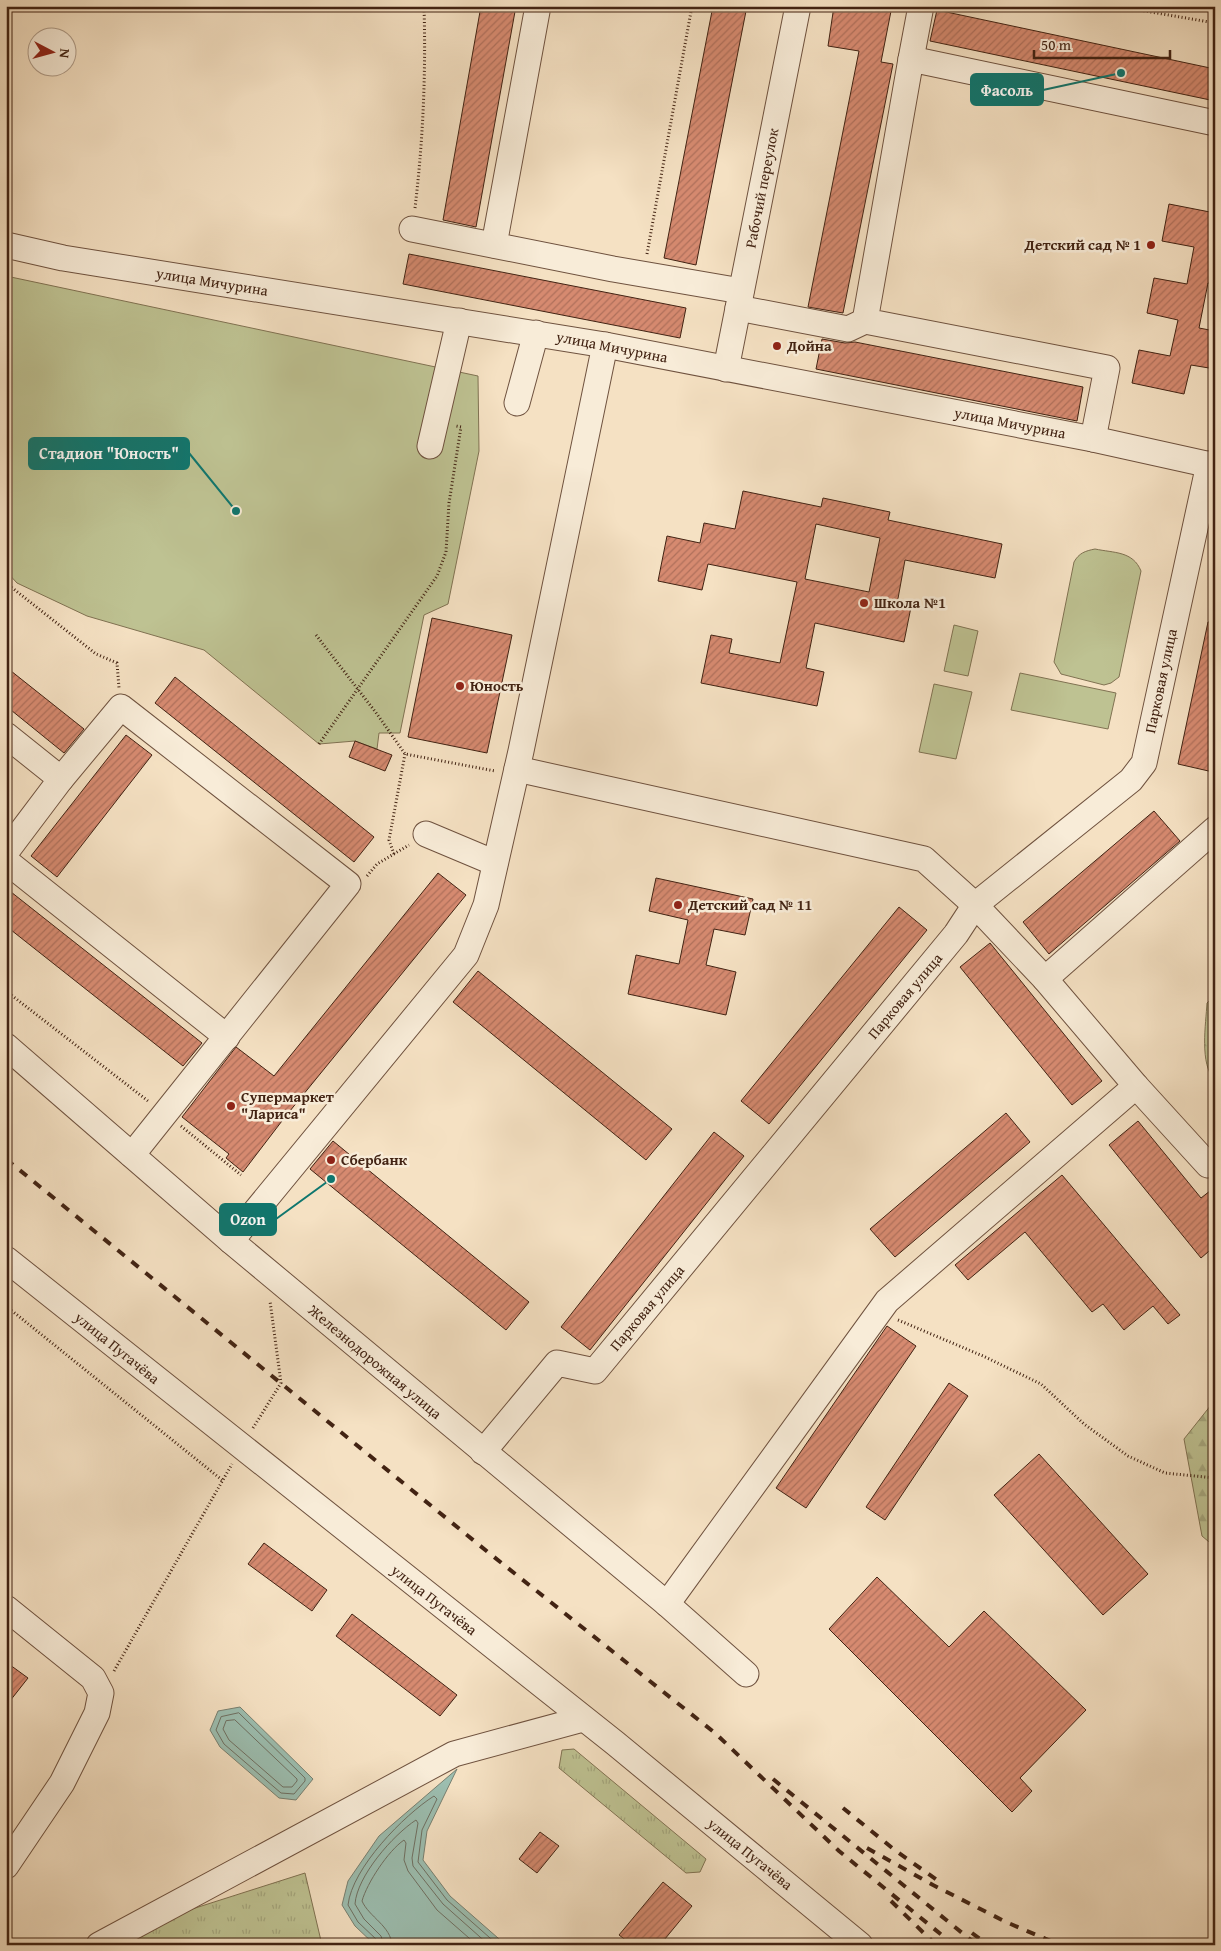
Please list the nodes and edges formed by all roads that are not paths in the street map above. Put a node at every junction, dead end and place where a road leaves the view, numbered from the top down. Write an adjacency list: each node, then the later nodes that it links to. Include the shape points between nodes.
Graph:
1 (538, 6): 8 (street)
2 (798, 6): 9 (street, Рабочий переулок)
3 (922, 6): 4 (street)
4 (911, 59): 5 (street); 11 (street)
5 (1215, 124)
6 (412, 229): 8 (street)
7 (6, 245): 10 (street, улица Мичурина, via 63,258)
8 (494, 245): 9 (street, via 643,274)
9 (740, 300): 11 (street, via 848,329); 14 (street, Рабочий переулок)
10 (458, 321): 12 (street, улица Мичурина); 17 (street)
11 (865, 321): 16 (street, via 1107,368)
12 (536, 333): 13 (street, улица Мичурина); 15 (street)
13 (605, 345): 14 (street, улица Мичурина); 20 (street)
14 (726, 369): 16 (street, улица Мичурина)
15 (517, 403)
16 (1093, 439): 18 (street, улица Мичурина)
17 (430, 446)
18 (1212, 465): 27 (street, Парковая улица, via 1144,763 1130,780)
19 (6, 735): 21 (street)
20 (508, 766): 26 (street); 27 (street, via 924,859)
21 (61, 779): 24 (street); 29 (street, via 122,706 348,884)
22 (1215, 829): 28 (street)
23 (426, 834): 26 (street)
24 (6, 852)
25 (6, 861): 29 (street)
26 (495, 864): 34 (street, via 486,905 466,955)
27 (975, 905): 28 (street); 36 (street, Парковая улица, via 956,934 595,1371 557,1363)
28 (1044, 980): 31 (street)
29 (227, 1037): 32 (street)
30 (6, 1046): 32 (street, Железнодорожная улица)
31 (1136, 1086): 33 (street, via 1208,1165); 37 (street, via 887,1301)
32 (132, 1155): 34 (street, Железнодорожная улица)
33 (1215, 1160)
34 (231, 1241): 36 (street, Железнодорожная улица)
35 (6, 1259): 40 (street, улица Пугачёва)
36 (483, 1452): 37 (street, Железнодорожная улица)
37 (667, 1604): 39 (street, Железнодорожная улица)
38 (6, 1608): 41 (street, via 97,1686 97,1714 62,1782)
39 (746, 1674)
40 (584, 1719): 42 (street, via 454,1754); 43 (street, улица Пугачёва)
41 (6, 1866)
42 (99, 1945)
43 (860, 1945)

